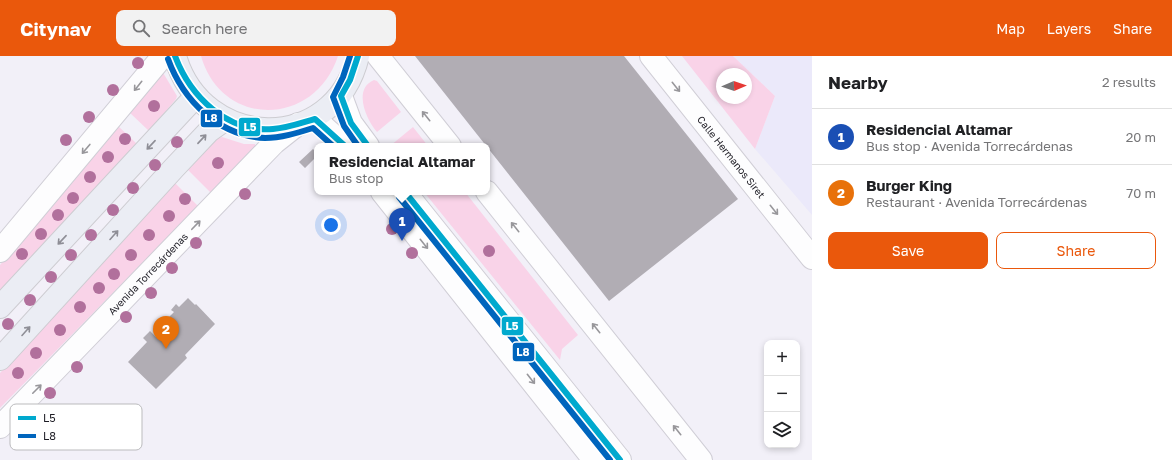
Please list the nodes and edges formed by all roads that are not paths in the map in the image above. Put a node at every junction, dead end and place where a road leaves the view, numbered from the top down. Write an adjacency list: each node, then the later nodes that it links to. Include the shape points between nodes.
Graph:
1 (163, 56): 16 (street, one-way to 16)
2 (175, 56): 6 (main road)
3 (358, 56): 7 (main road, via 350,80)
4 (378, 56): 12 (street, one-way to 4)
5 (651, 56): 17 (street, Calle Hermanos Siret, one-way to 17)
6 (196, 96): 8 (main road); 18 (main road, one-way to 18)
7 (341, 96): 9 (main road, via 330,107); 11 (street, via 350,123)
8 (226, 119): 9 (main road, via 259,129 273,129); 19 (main road, one-way to 8, via 174,168 209,131)
9 (307, 122): 10 (street); 20 (street, Avenida Torrecárdenas, one-way to 9, via 274,143)
10 (340, 143)
11 (366, 143)
12 (448, 143)
13 (384, 195): 23 (street, one-way to 23)
14 (407, 195): 24 (street)
15 (489, 195): 25 (street, one-way to 15)
16 (0, 251)
17 (812, 258)
18 (0, 306)
19 (0, 360)
20 (22, 404)
21 (10, 417): 22 (street, Avenida Torrecárdenas, one-way to 21)
22 (0, 427)
23 (594, 460)
24 (620, 460)
25 (702, 460)

